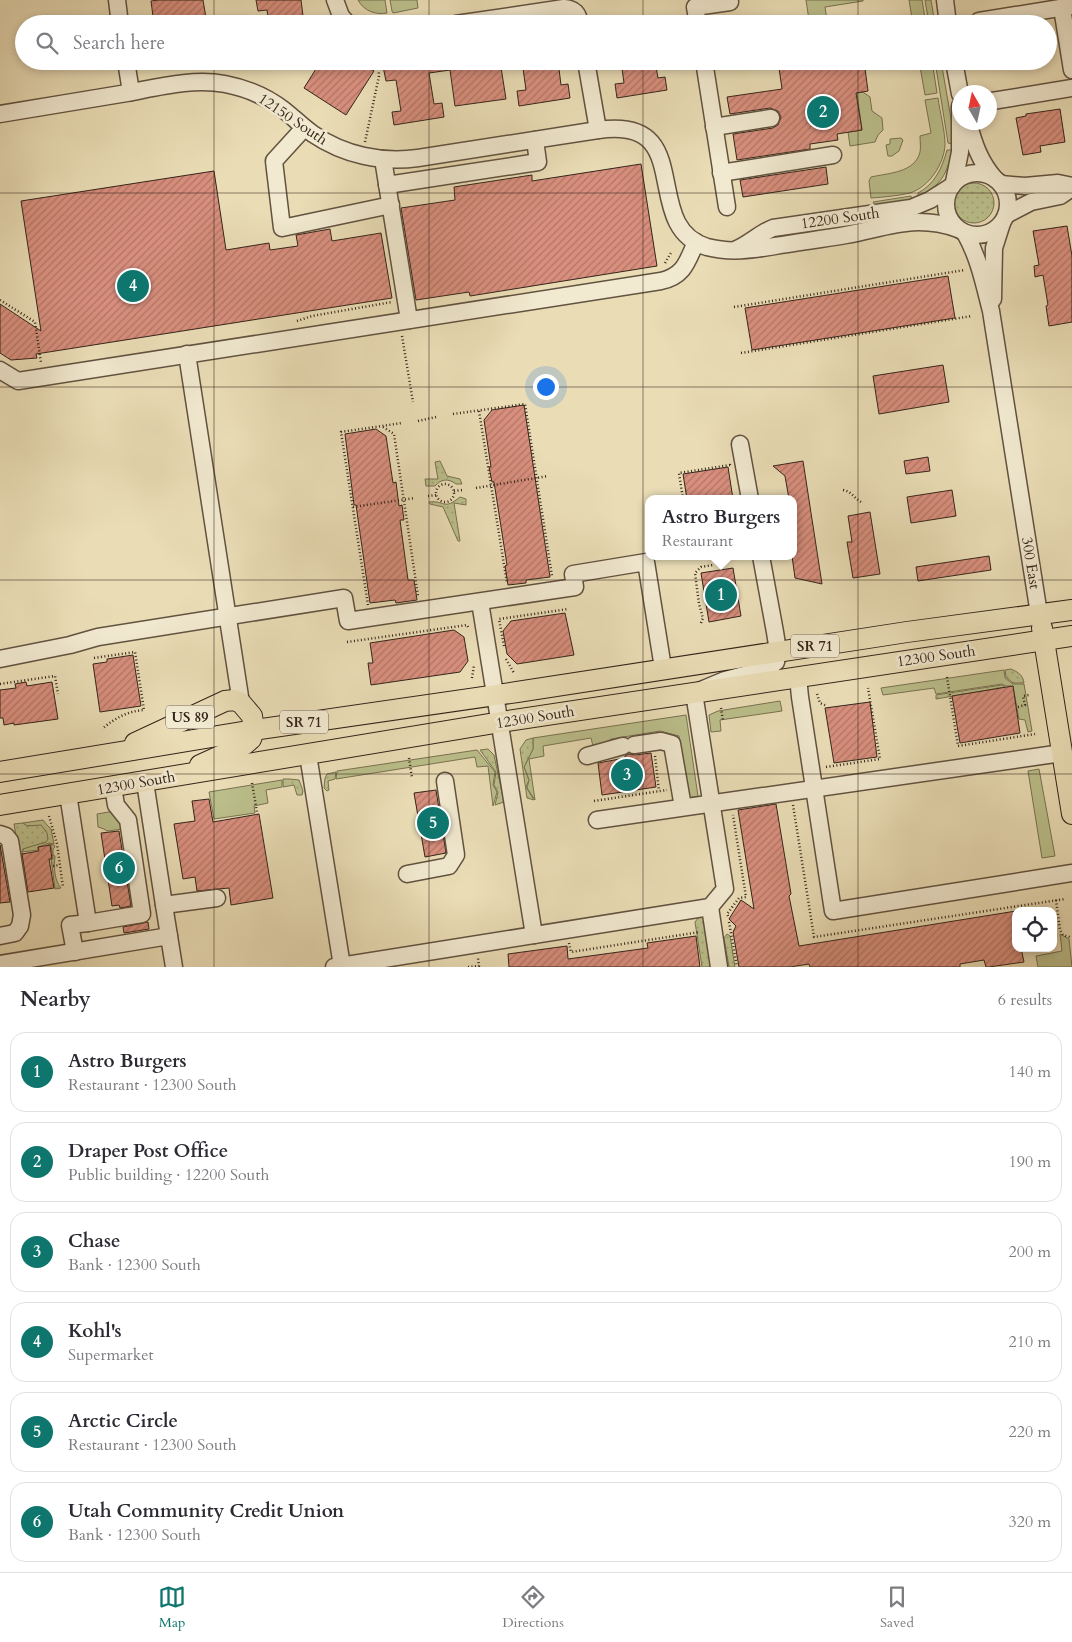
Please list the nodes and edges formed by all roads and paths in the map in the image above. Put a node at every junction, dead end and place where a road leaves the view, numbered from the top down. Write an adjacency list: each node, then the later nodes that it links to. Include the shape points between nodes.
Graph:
1 (117, 0): 6 (street)
2 (335, 0): 7 (street)
3 (729, 0): 10 (street, via 695,8)
4 (945, 0): 11 (street)
5 (1067, 7): 12 (street); 18 (street)
6 (119, 15)
7 (341, 15)
8 (517, 15): 9 (street, via 564,8 575,10)
9 (578, 15)
10 (696, 15)
11 (947, 15)
12 (1017, 15)
13 (127, 70): 21 (street)
14 (379, 70): 32 (path)
15 (588, 70): 27 (street)
16 (705, 70): 25 (street)
17 (956, 70): 19 (street)
18 (1072, 70)
19 (958, 85)
20 (1072, 88): 22 (street)
21 (131, 92): 23 (street, 12150 South); 26 (street, 12150 South, via 188,83 226,84 272,102)
22 (997, 100)
23 (0, 114)
24 (772, 118): 25 (street)
25 (714, 127): 34 (street)
26 (304, 128): 32 (street, 12150 South, via 334,146); 39 (street, via 274,160 282,228)
27 (598, 130): 30 (street, 12150 South); 43 (street, 12150 South, via 627,129 643,135 652,143 659,154 675,219)
28 (960, 130): 36 (street, via 960,152)
29 (971, 130): 35 (street, via 983,164)
30 (535, 140): 33 (street, 12150 South, via 409,159); 37 (street, via 538,162)
31 (833, 155): 34 (street)
32 (363, 156): 33 (street, 12150 South)
33 (383, 159): 37 (street)
34 (721, 173): 40 (street)
35 (998, 181): 36 (street, via 989,175 974,173 960,177); 38 (street, via 1025,186 1058,183); 41 (street, via 1008,199)
36 (953, 184): 42 (street, via 946,209); 44 (street, 12200 South, via 911,208 773,228 744,246)
37 (387, 185): 39 (street)
38 (1072, 187): 41 (street, via 1060,196 1031,202)
39 (391, 205): 50 (street)
40 (727, 208)
41 (1004, 219): 42 (street, via 990,233 974,235); 48 (street, 300 East, via 994,248)
42 (962, 231): 44 (street, 12200 South, via 936,223 908,222 840,236 749,250); 48 (street, 300 East, via 976,254)
43 (692, 240): 44 (street, 12200 South); 50 (street, via 674,268 661,281)
44 (728, 250)
45 (965, 270): 47 (path)
46 (0, 300): 53 (path, via 35,322)
47 (734, 307)
48 (991, 311): 88 (street, 300 East)
49 (972, 316): 51 (path)
50 (405, 324): 52 (street); 55 (path)
51 (741, 353)
52 (188, 354): 54 (street, via 18,381); 89 (street)
53 (41, 363)
54 (0, 370)
55 (413, 402)
56 (479, 411): 57 (path); 65 (path, via 525,404); 66 (path)
57 (454, 414)
58 (436, 417): 59 (path)
59 (418, 421)
60 (402, 423): 61 (path)
61 (382, 426): 76 (path, via 394,434); 78 (path, via 341,432)
62 (740, 444): 73 (street)
63 (730, 465): 72 (path, via 679,473)
64 (548, 476): 65 (path)
65 (537, 478): 66 (path); 81 (path)
66 (491, 486): 67 (path); 82 (path)
67 (476, 488)
68 (463, 490): 70 (path)
69 (843, 490): 77 (path)
70 (454, 491): 71 (path, via 453,497 446,502 440,501); 71 (path, via 449,484 443,484 438,487)
71 (436, 495): 74 (path)
72 (682, 495)
73 (749, 495)
74 (428, 496)
75 (416, 498): 76 (path)
76 (404, 500): 78 (path); 83 (path)
77 (861, 502)
78 (353, 507): 85 (path)
79 (762, 560): 95 (street)
80 (713, 564): 90 (path, via 701,567 695,573 704,618)
81 (553, 580)
82 (507, 587)
83 (419, 600)
84 (480, 602): 89 (street, via 348,622 344,598); 99 (street, via 575,587 572,574 646,562); 109 (street)
85 (368, 608)
86 (568, 609): 100 (path, via 499,620 506,662)
87 (1072, 610): 88 (main road, 12300 South / SR 71)
88 (1039, 614): 93 (main road, 300 East); 95 (main road, 12300 South / SR 71)
89 (227, 617): 98 (street, via 98,637); 111 (street)
90 (701, 622)
91 (469, 633): 94 (path, via 467,625)
92 (1072, 636): 93 (main road, 12300 South / SR 71)
93 (1044, 641): 101 (main road, 12300 South / SR 71); 121 (main road, 300 East)
94 (347, 642)
95 (778, 651): 99 (main road, 12300 South / SR 71); 106 (street, via 776,662 771,666)
96 (473, 657): 103 (path)
97 (94, 658): 117 (path, via 135,652 144,710 113,720)
98 (0, 659)
99 (663, 668): 109 (main road, 12300 South / SR 71)
100 (514, 672)
101 (798, 676): 106 (main road, 12300 South / SR 71); 136 (street)
102 (947, 677): 119 (path, via 958,746)
103 (472, 678)
104 (0, 684): 107 (path, via 55,676)
105 (868, 688): 128 (path, via 880,758)
106 (694, 693): 116 (main road, 12300 South / SR 71); 141 (street)
107 (58, 694)
108 (817, 694): 112 (path, via 820,703)
109 (496, 695): 116 (street); 118 (main road, 12300 South / SR 71)
110 (1029, 695): 113 (path, via 1023,696 1024,706)
111 (241, 703): 118 (main road, via 252,716); 122 (main road, US 89, via 225,701)
112 (827, 706)
113 (1018, 706)
114 (721, 708): 115 (path)
115 (723, 720)
116 (500, 722): 123 (main road, 12300 South / SR 71); 162 (street)
117 (102, 729)
118 (254, 730): 122 (main road, 12300 South / SR 71); 130 (main road, via 252,739 244,745)
119 (1036, 734)
120 (653, 742): 124 (street); 138 (path); 144 (street, via 672,744)
121 (1062, 753): 136 (street); 142 (main road, 300 East)
122 (113, 754): 127 (main road, 12300 South / US 89)
123 (308, 755): 130 (main road, 12300 South / SR 71); 170 (street)
124 (587, 756)
125 (409, 758): 131 (path)
126 (0, 760): 127 (main road, US 89)
127 (22, 768): 129 (main road, 12300 South)
128 (821, 768)
129 (0, 772)
130 (176, 776): 133 (main road, 12300 South)
131 (412, 778)
132 (445, 781): 154 (street, via 456,855 449,866)
133 (145, 782): 135 (main road, 12300 South); 158 (street)
134 (252, 783): 145 (path)
135 (113, 787): 139 (main road, 12300 South); 160 (street, via 116,805 128,820 142,914)
136 (814, 788): 141 (street); 153 (street, via 834,911)
137 (668, 789): 138 (path)
138 (659, 791): 140 (path)
139 (68, 794): 143 (main road, 12300 South); 160 (street)
140 (594, 801)
141 (710, 803): 144 (street); 159 (street, via 725,889)
142 (1071, 804)
143 (0, 805)
144 (683, 807): 147 (street)
145 (257, 812)
146 (49, 816): 149 (path)
147 (597, 820)
148 (0, 834): 163 (street, via 10,841 22,915 15,933)
149 (58, 852): 150 (path); 151 (path)
150 (52, 853)
151 (60, 865): 152 (path); 155 (path)
152 (53, 866)
153 (1072, 873)
154 (407, 874)
155 (63, 887)
156 (217, 898): 158 (street)
157 (1056, 900): 165 (path, via 1060,930)
158 (164, 905): 164 (street)
159 (710, 907): 162 (street); 173 (street)
160 (88, 922): 167 (street, via 70,925)
161 (706, 931): 166 (path, via 571,952)
162 (534, 935): 170 (street)
163 (0, 936)
164 (169, 936): 167 (street); 171 (street)
165 (1070, 937)
166 (569, 943)
167 (75, 952): 169 (street)
168 (478, 957): 172 (path, via 479,966)
169 (0, 964)
170 (338, 966)
171 (174, 967)
172 (468, 967)
173 (719, 967)

